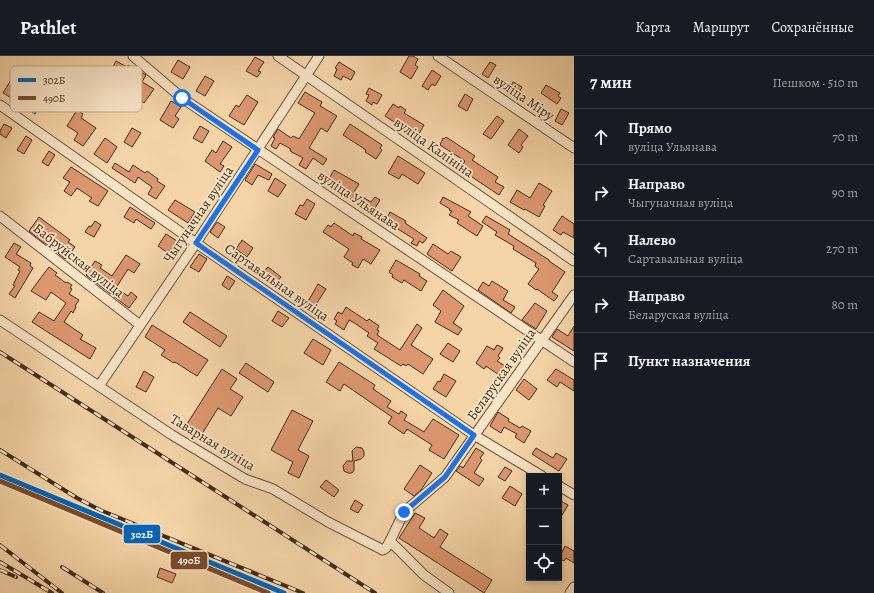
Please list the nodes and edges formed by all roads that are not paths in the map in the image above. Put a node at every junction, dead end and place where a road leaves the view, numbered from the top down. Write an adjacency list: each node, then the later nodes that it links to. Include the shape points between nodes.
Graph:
1 (132, 56): 8 (street, вуліца Ульянава, via 182,98)
2 (278, 56): 5 (street, вуліца Калініна)
3 (319, 56): 5 (street, Чыгуначная вуліца)
4 (438, 56): 7 (street, вуліца Міру)
5 (306, 75): 8 (street, Чыгуначная вуліца); 11 (street, вуліца Калініна)
6 (0, 105): 10 (street, Сартавальная вуліца)
7 (574, 148)
8 (258, 150): 10 (street, Чыгуначная вуліца); 15 (street, вуліца Ульянава)
9 (0, 216): 14 (street, Бабруйская вуліца)
10 (196, 243): 14 (street, Чыгуначная вуліца); 18 (street, Сартавальная вуліца)
11 (574, 262)
12 (574, 295): 15 (street, Беларуская вуліца)
13 (0, 320): 17 (street, Таварная вуліца)
14 (140, 325): 17 (street, Чыгуначная вуліца)
15 (542, 340): 16 (street, вуліца Ульянава); 18 (street, Беларуская вуліца)
16 (574, 362)
17 (99, 386): 22 (street, Таварная вуліца, via 245,480 273,489 328,522 383,550)
18 (474, 435): 19 (street, Сартавальная вуліца); 22 (street, Беларуская вуліца, via 445,477 404,512)
19 (537, 473)
20 (562, 488): 21 (street)
21 (574, 495)
22 (390, 541): 24 (street, via 424,575)
23 (574, 587): 25 (street)
24 (450, 593)
25 (570, 593)

